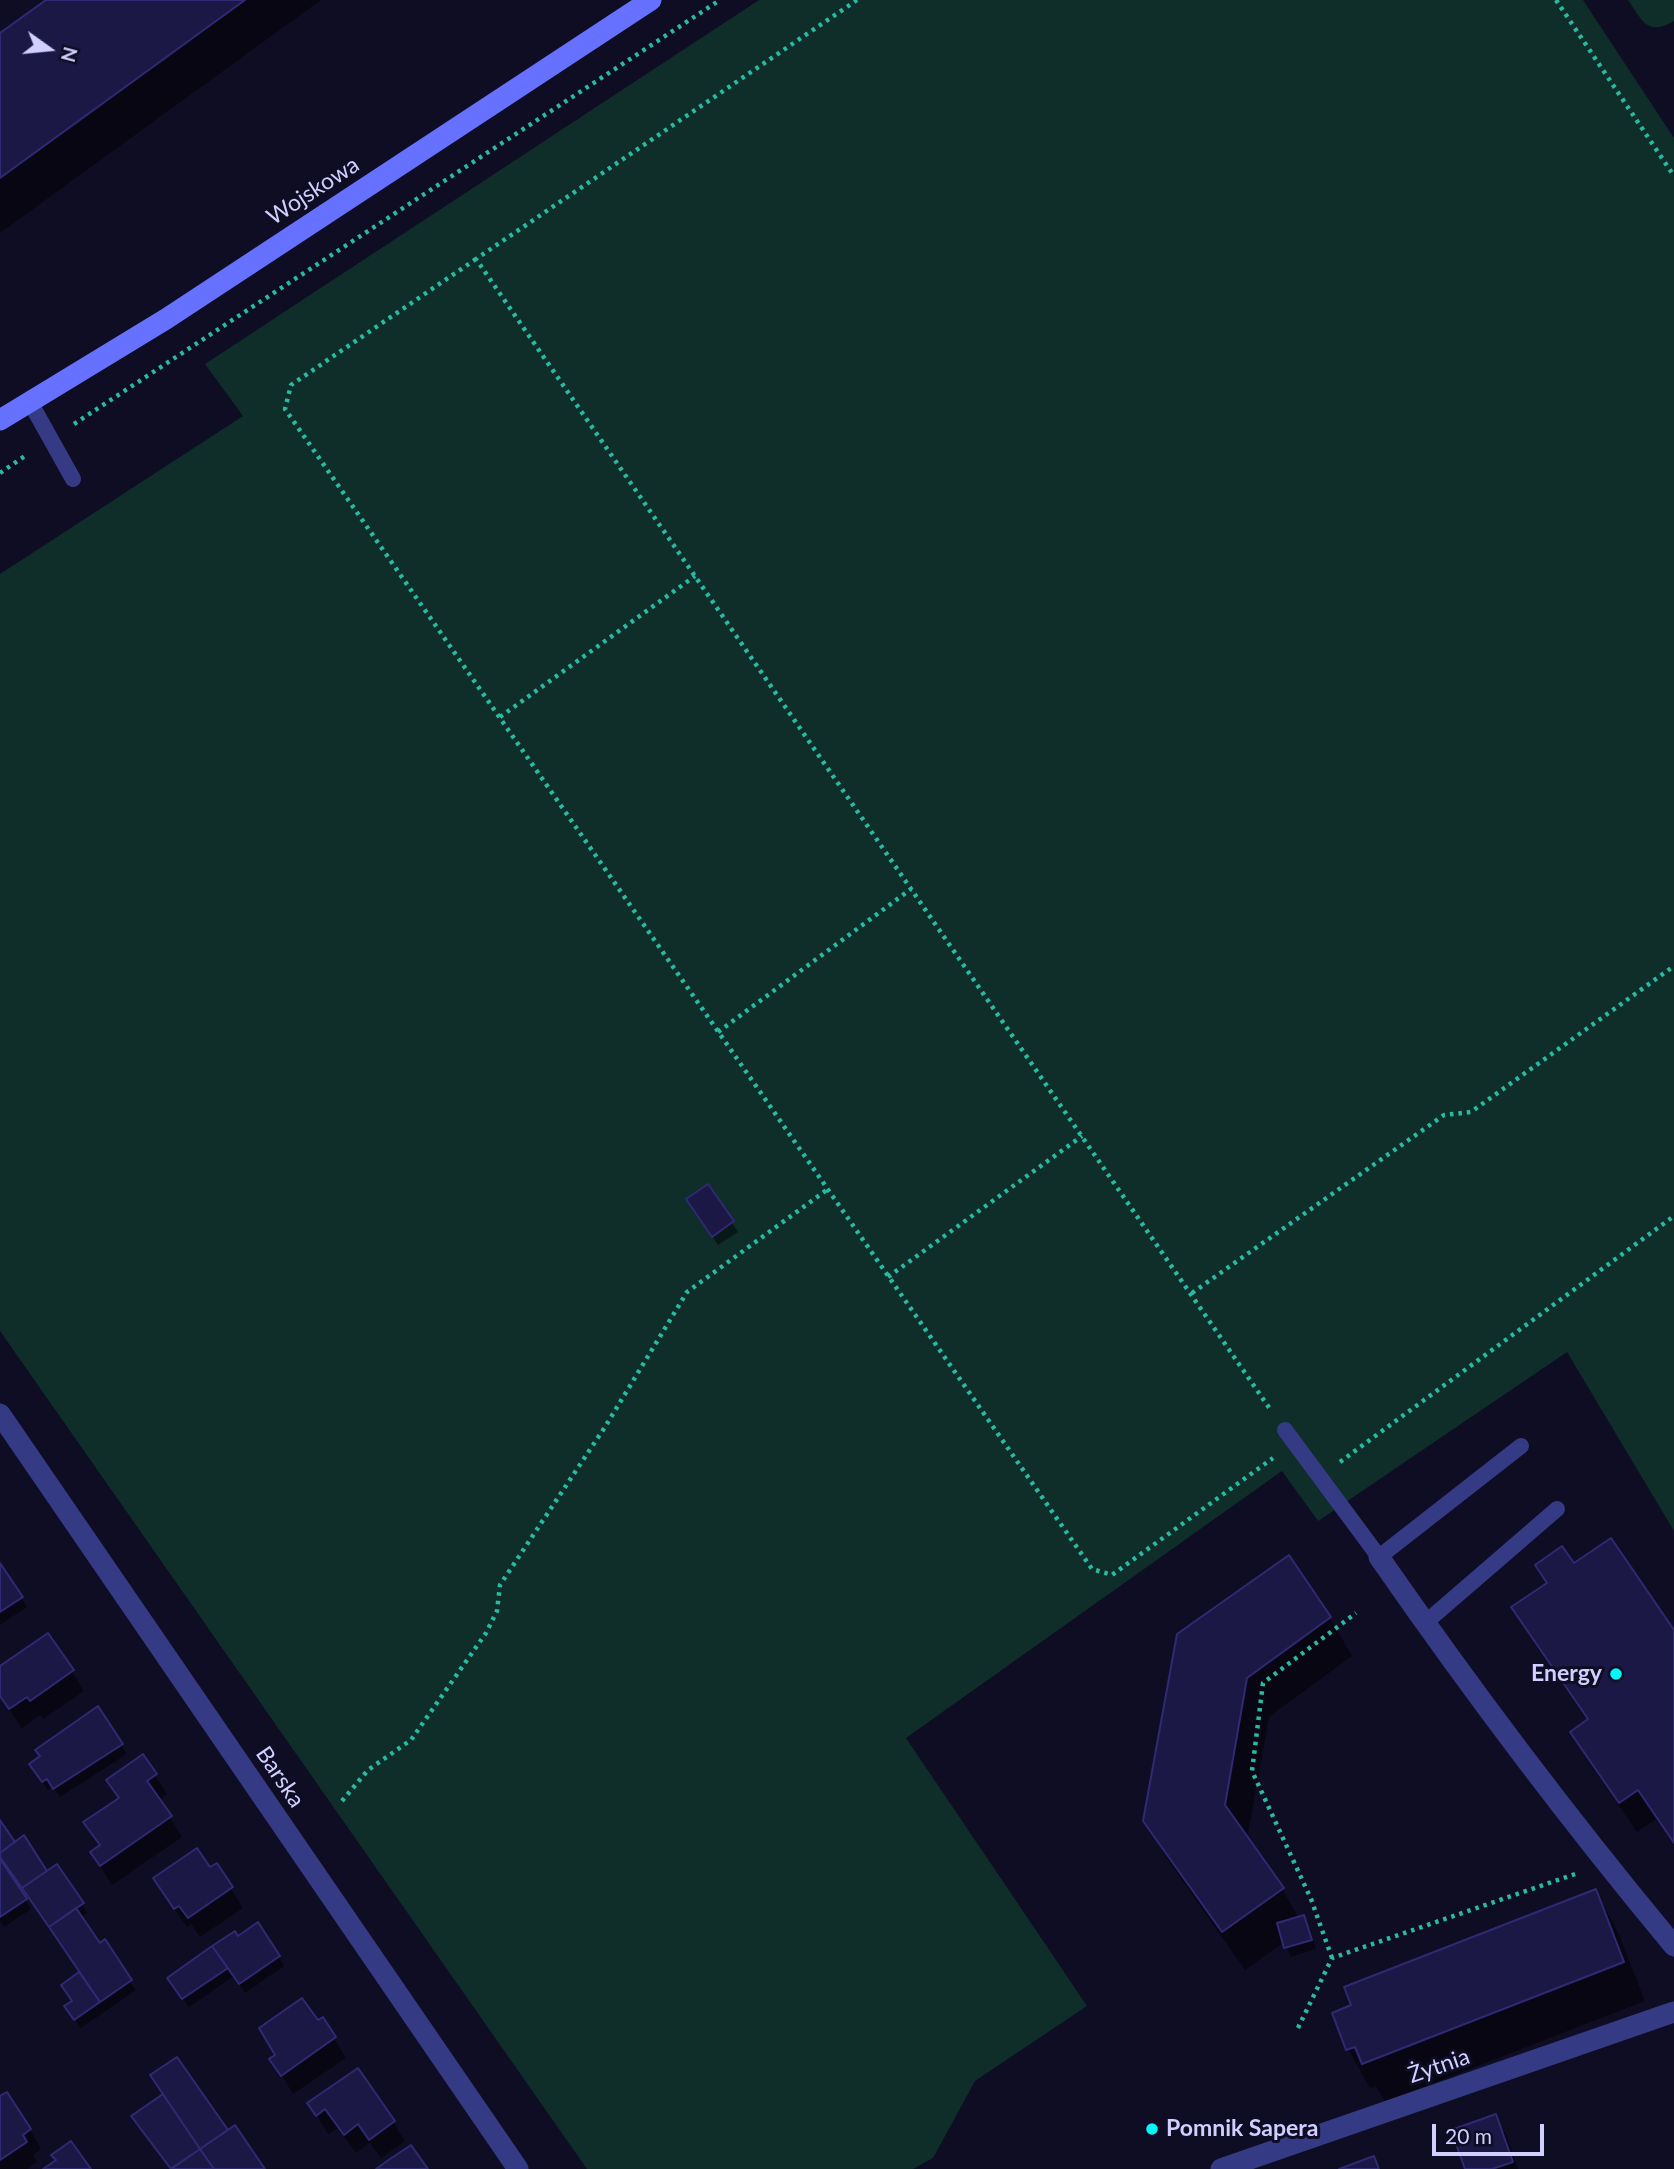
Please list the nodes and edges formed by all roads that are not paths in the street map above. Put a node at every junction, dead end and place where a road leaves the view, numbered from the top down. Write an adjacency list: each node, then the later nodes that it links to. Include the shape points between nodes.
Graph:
1 (651, 0): 2 (street, Wojskowa)
2 (30, 402): 3 (street, Wojskowa); 4 (lane)
3 (0, 420)
4 (73, 479)
5 (0, 1414): 13 (street, Barska)
6 (1285, 1430): 9 (lane)
7 (1521, 1446): 9 (lane)
8 (1557, 1509): 10 (lane)
9 (1379, 1557): 10 (street)
10 (1425, 1623): 11 (street)
11 (1674, 1946)
12 (1674, 2012): 14 (street, Żytnia)
13 (518, 2169)
14 (1221, 2169)

